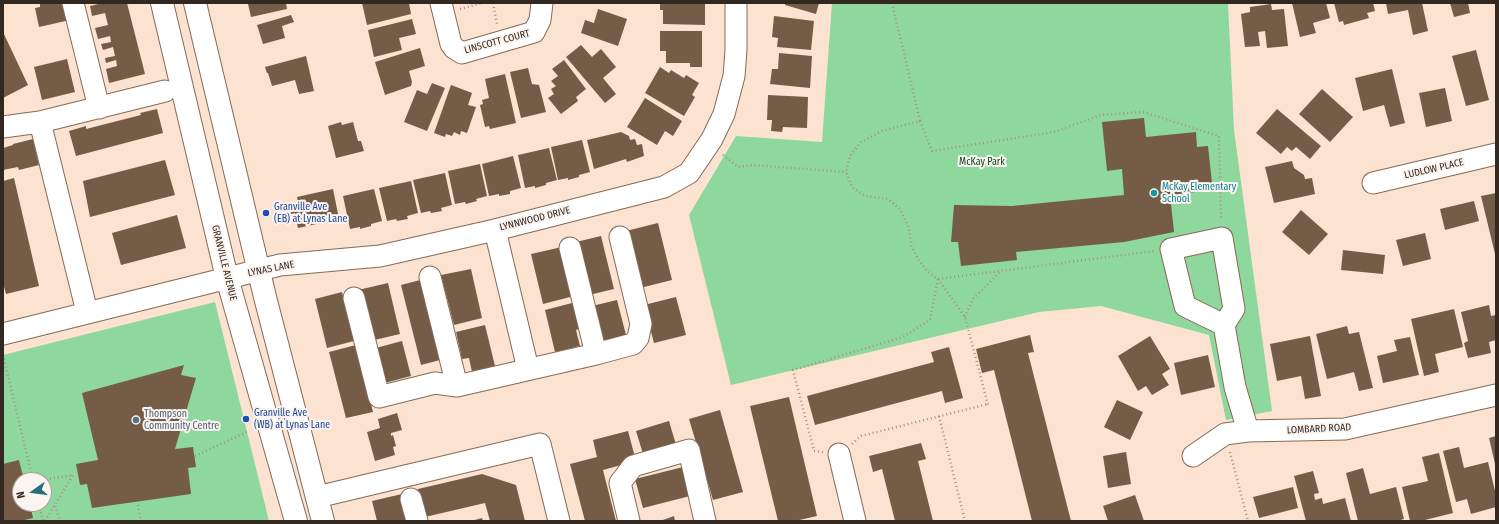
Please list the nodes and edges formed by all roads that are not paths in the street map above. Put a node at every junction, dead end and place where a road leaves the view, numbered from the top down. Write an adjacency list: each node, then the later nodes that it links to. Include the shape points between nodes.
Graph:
1 (74, 3): 8 (street)
2 (162, 3): 18 (main road, GRANVILLE AVENUE)
3 (195, 3): 16 (main road)
4 (441, 3): 5 (street, LINSCOTT COURT, via 451,44 462,53 534,32 540,20)
5 (542, 3)
6 (736, 3): 13 (street, LYNNWOOD DRIVE, via 735,70 730,95 712,139 689,173 664,187)
7 (165, 91): 8 (street)
8 (99, 108): 9 (street)
9 (40, 122): 10 (street); 20 (street)
10 (3, 127)
11 (1496, 154): 12 (street, LUDLOW PLACE)
12 (1373, 183)
13 (495, 230): 16 (street, LYNAS LANE, via 380,256 280,265); 24 (street, LYNNWOOD DRIVE)
14 (620, 237): 23 (street, via 641,324 634,344)
15 (570, 248): 23 (street)
16 (259, 270): 18 (street, LYNAS LANE); 30 (main road)
17 (430, 277): 25 (street)
18 (227, 278): 20 (street, LYNAS LANE); 32 (main road, GRANVILLE AVENUE)
19 (354, 298): 25 (street, via 379,397 435,383)
20 (88, 312): 22 (street, LYNAS LANE)
21 (1224, 324): 21 (street, via 1234,308 1222,238 1171,249 1185,306); 27 (street, via 1235,387)
22 (3, 334)
23 (596, 354): 24 (street)
24 (528, 369): 25 (street)
25 (458, 386)
26 (1496, 396): 27 (street, LOMBARD ROAD, via 1345,429)
27 (1248, 431): 29 (street, LOMBARD ROAD, via 1225,434)
28 (839, 454): 38 (street)
29 (1193, 456)
30 (317, 497): 33 (main road); 35 (street, via 540,444)
31 (411, 498): 34 (street)
32 (296, 521)
33 (324, 521)
34 (417, 521)
35 (559, 521)
36 (629, 521): 37 (street, via 620,483 633,466 689,450)
37 (705, 521)
38 (854, 521)

